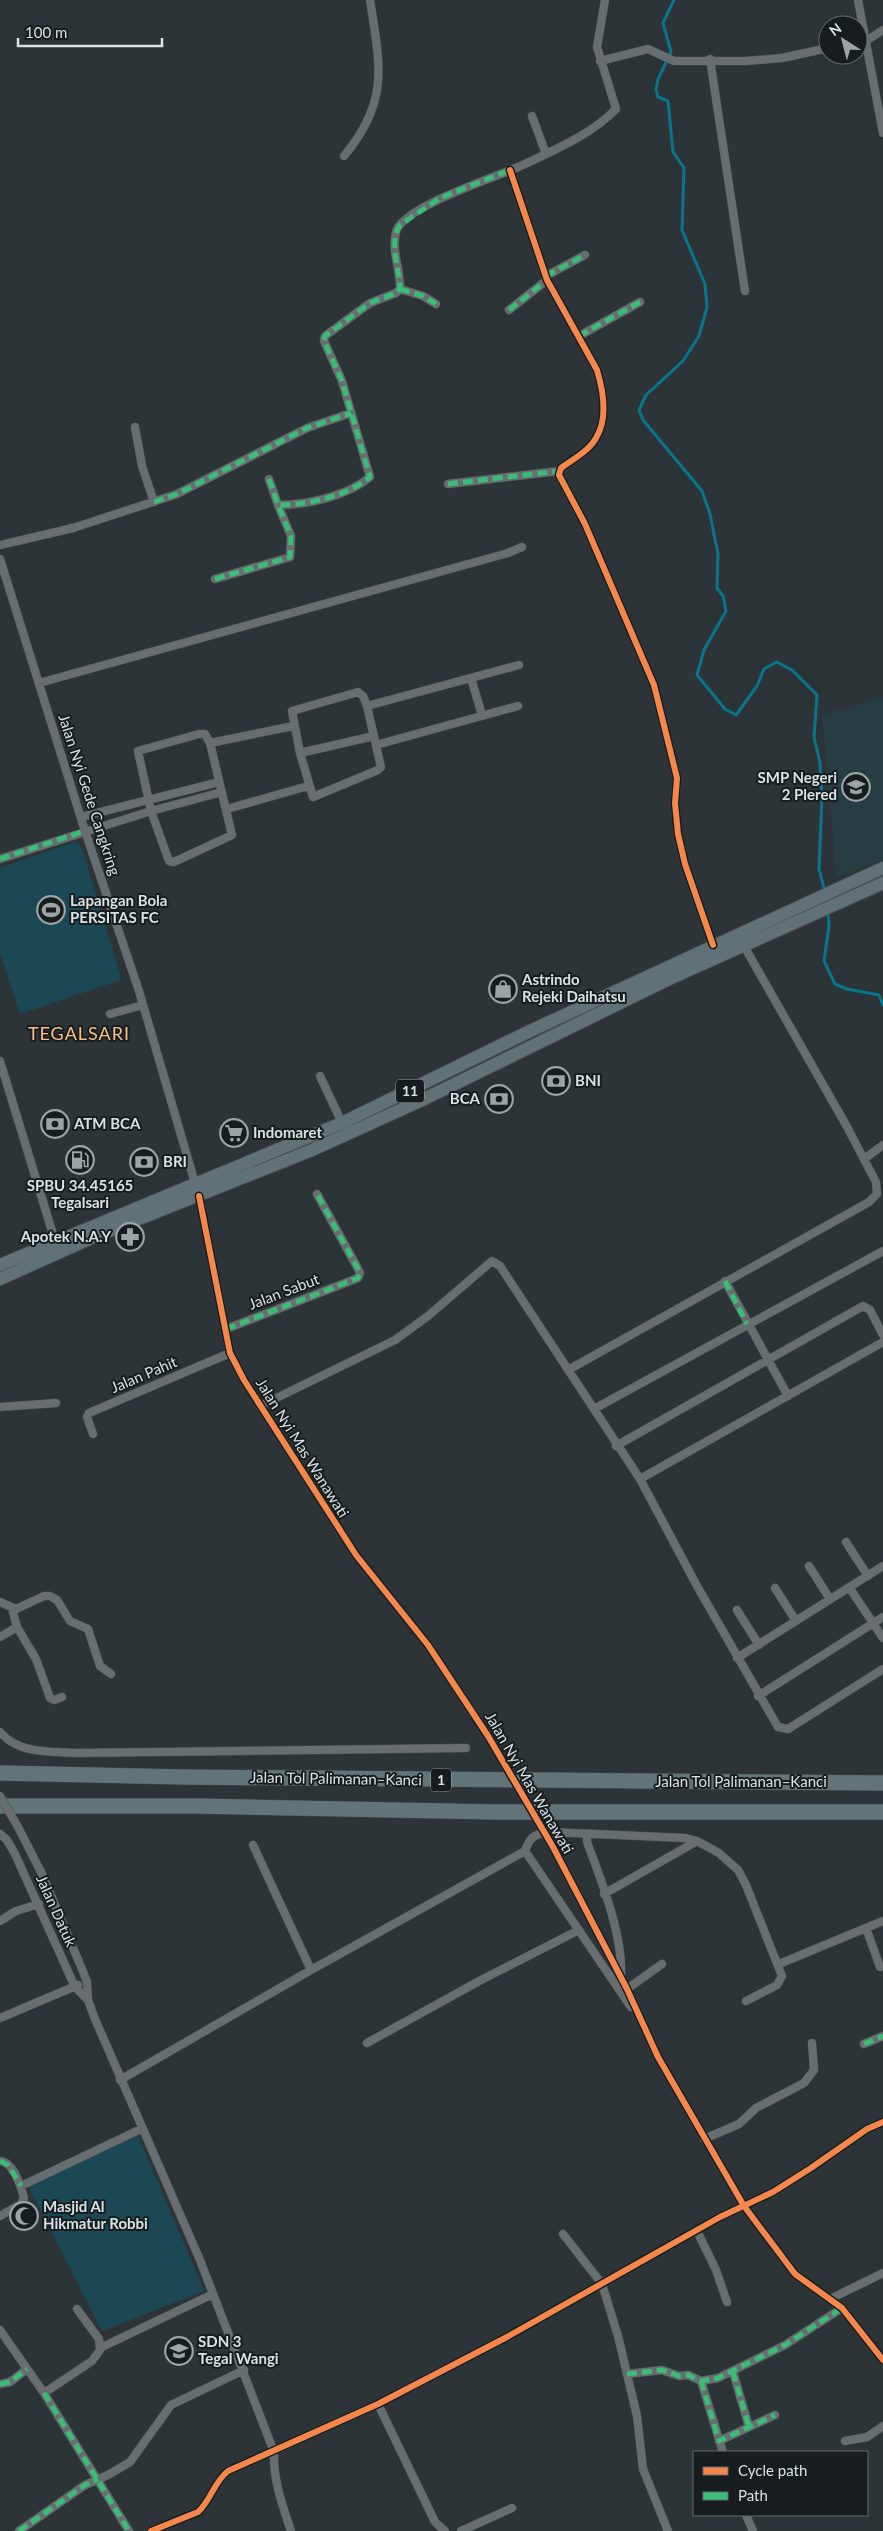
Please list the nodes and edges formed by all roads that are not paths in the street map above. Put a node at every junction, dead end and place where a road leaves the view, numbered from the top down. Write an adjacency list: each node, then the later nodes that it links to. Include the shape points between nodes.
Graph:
1 (370, 0): 14 (street, via 380,68 376,101 357,141)
2 (605, 0): 9 (street, via 597,37)
3 (858, 0): 4 (street)
4 (859, 15)
5 (883, 30): 6 (street)
6 (868, 39)
7 (818, 50): 8 (street, via 746,61)
8 (710, 59): 9 (street, via 674,61 648,49); 19 (street)
9 (600, 61): 13 (street, via 616,109 586,132)
10 (867, 65): 12 (street)
11 (532, 116): 13 (street)
12 (883, 133)
13 (546, 154): 15 (street)
14 (344, 156)
15 (510, 170): 17 (street); 18 (street, via 440,198 400,225 395,241)
16 (585, 254): 17 (street)
17 (547, 278): 22 (street); 23 (street)
18 (400, 289): 21 (street); 24 (street, via 370,303 324,336)
19 (745, 291)
20 (640, 302): 23 (street)
21 (436, 304)
22 (509, 310)
23 (579, 336): 26 (street, via 601,383 600,429 596,439)
24 (351, 413): 29 (street, via 307,428 177,494); 30 (street, via 370,478 349,491 295,505)
25 (135, 427): 29 (street, via 142,466)
26 (559, 472): 28 (street); 59 (street, via 654,684 677,778 676,817 680,842)
27 (268, 480): 30 (street)
28 (448, 484)
29 (154, 502): 31 (street, via 73,528)
30 (278, 505): 34 (street, via 291,536 290,557)
31 (0, 545)
32 (522, 547): 37 (street, via 508,554)
33 (0, 559): 37 (street, Jalan Nyi Gede Cangkring)
34 (214, 579)
35 (519, 665): 36 (street)
36 (471, 678): 38 (street); 40 (street)
37 (39, 683): 53 (street, Jalan Nyi Gede Cangkring)
38 (367, 706): 41 (street, via 358,692 294,710 291,714); 42 (street)
39 (518, 706): 40 (street)
40 (482, 715): 44 (street)
41 (293, 726): 43 (street); 45 (street)
42 (374, 736): 44 (street); 45 (street)
43 (210, 743): 46 (street); 49 (street, via 205,734 199,734 140,748 137,753)
44 (376, 745): 47 (street, via 381,767 378,770 315,797)
45 (300, 753): 47 (street)
46 (219, 782): 48 (street); 49 (street)
47 (308, 786): 52 (street)
48 (222, 792): 51 (street); 52 (street)
49 (148, 800): 50 (street); 51 (street)
50 (117, 808): 53 (street); 54 (street)
51 (151, 810): 52 (street, via 165,856 174,862 232,835); 54 (street)
52 (227, 810)
53 (81, 817): 55 (street, Jalan Nyi Gede Cangkring)
54 (120, 820): 55 (street)
55 (85, 830): 56 (street); 61 (street, Jalan Nyi Gede Cangkring)
56 (0, 859)
57 (883, 868): 59 (highway, 11)
58 (883, 883): 60 (highway, 11)
59 (713, 945): 63 (highway, 11)
60 (744, 946): 64 (highway, 11); 69 (street)
61 (143, 1005): 62 (street); 70 (street, Jalan Nyi Gede Cangkring)
62 (110, 1014)
63 (522, 1035): 64 (highway); 67 (highway, 11)
64 (528, 1048): 73 (highway, 11, via 312,1150)
65 (0, 1061): 75 (street)
66 (320, 1076): 67 (street)
67 (342, 1123): 70 (highway, 11)
68 (883, 1145): 69 (street)
69 (864, 1159): 71 (street)
70 (195, 1183): 75 (highway, 11)
71 (877, 1188): 74 (street); 79 (street, via 877,1194 870,1202)
72 (317, 1194): 81 (street, Jalan Sabut, via 360,1272 358,1278)
73 (199, 1196): 78 (highway, 11, via 91,1238); 81 (street, Jalan Nyi Mas Wanawati)
74 (883, 1197)
75 (55, 1241): 77 (highway, 11)
76 (883, 1251): 80 (street)
77 (0, 1265)
78 (0, 1279)
79 (725, 1281): 80 (street); 86 (street)
80 (747, 1324): 85 (street); 91 (street)
81 (226, 1329): 84 (street, Jalan Nyi Mas Wanawati)
82 (883, 1336): 85 (street, via 870,1310 863,1306)
83 (883, 1342): 87 (street)
84 (230, 1353): 89 (street, Jalan Nyi Mas Wanawati); 92 (street, Jalan Pahit, via 90,1413 87,1417)
85 (768, 1359): 87 (street); 93 (street)
86 (568, 1370): 89 (street, via 500,1266 492,1261 395,1340); 91 (street)
87 (788, 1396): 94 (street)
88 (56, 1403): 90 (street)
89 (260, 1406): 139 (street, Jalan Nyi Mas Wanawati, bridge, via 356,1555 461,1691 553,1847)
90 (0, 1407)
91 (594, 1409): 93 (street)
92 (93, 1434)
93 (616, 1446): 94 (street)
94 (640, 1479): 112 (street)
95 (846, 1542): 98 (street)
96 (809, 1566): 101 (street)
97 (883, 1566): 98 (street)
98 (868, 1576): 99 (street)
99 (849, 1587): 101 (street); 107 (street)
100 (775, 1588): 106 (street)
101 (830, 1599): 106 (street)
102 (0, 1602): 103 (street)
103 (12, 1608): 108 (street); 114 (street, via 22,1607 44,1596 57,1600 70,1621 88,1629 100,1666)
104 (737, 1610): 111 (street)
105 (883, 1617): 107 (street)
106 (796, 1621): 111 (street)
107 (873, 1623): 110 (street); 115 (street)
108 (17, 1627): 109 (street); 116 (street, via 36,1660 50,1698)
109 (0, 1637)
110 (883, 1638)
111 (759, 1644): 112 (street)
112 (737, 1658): 115 (street)
113 (883, 1669): 115 (street, via 788,1729 778,1727)
114 (111, 1674)
115 (758, 1696)
116 (62, 1697)
117 (0, 1732): 118 (street, via 21,1748 74,1753)
118 (466, 1748)
119 (0, 1772): 120 (highway, Jalan Tol Palimanan–Kanci / 1, via 249,1778)
120 (883, 1783)
121 (0, 1796): 140 (street, bridge, via 42,1874)
122 (0, 1806): 123 (highway, Jalan Tol Palimanan–Kanci / 1, via 496,1812)
123 (883, 1812)
124 (0, 1834): 130 (street, Jalan Datuk, via 15,1854)
125 (587, 1835): 126 (street); 128 (street, via 537,1833); 129 (street)
126 (697, 1841): 129 (street); 136 (street, via 719,1853 738,1870)
127 (252, 1845): 138 (street)
128 (525, 1851): 134 (street); 138 (street)
129 (604, 1894): 139 (street, via 622,1959)
130 (39, 1904): 131 (street, via 16,1911); 141 (street, Jalan Datuk)
131 (0, 1921)
132 (883, 1921): 133 (street)
133 (866, 1928): 136 (street); 137 (street)
134 (579, 1930): 145 (street); 148 (street)
135 (662, 1964): 142 (street)
136 (779, 1964): 144 (street, via 780,1982)
137 (880, 1967)
138 (311, 1970): 151 (street)
139 (620, 1977): 142 (street, Jalan Nyi Mas Wanawati)
140 (87, 1982): 141 (street); 143 (street)
141 (75, 1986): 143 (street, Jalan Datuk); 146 (street)
142 (626, 1989): 145 (street, Jalan Nyi Mas Wanawati)
143 (88, 2000): 151 (street)
144 (746, 2001)
145 (638, 2016): 154 (street, Jalan Nyi Mas Wanawati)
146 (0, 2018)
147 (883, 2036): 150 (street)
148 (367, 2043)
149 (812, 2043): 154 (street, via 814,2070 804,2083 756,2108 739,2124)
150 (864, 2044)
151 (120, 2080): 153 (street)
152 (883, 2122): 157 (street, via 853,2138 804,2173)
153 (141, 2129): 156 (street); 163 (street)
154 (704, 2139): 157 (street, Jalan Nyi Mas Wanawati)
155 (0, 2161): 156 (street, via 8,2165)
156 (21, 2186): 158 (street, via 24,2201)
157 (744, 2206): 159 (street); 164 (street, Jalan Nyi Mas Wanawati, via 795,2274)
158 (0, 2216)
159 (697, 2231): 162 (street); 165 (street)
160 (563, 2234): 162 (street)
161 (883, 2273): 164 (street)
162 (602, 2284): 174 (street); 178 (street)
163 (213, 2294): 169 (street); 172 (street)
164 (830, 2299): 166 (street, Jalan Nyi Mas Wanawati)
165 (727, 2302)
166 (842, 2308): 170 (street, Jalan Nyi Mas Wanawati); 173 (street, via 785,2345)
167 (77, 2309): 169 (street, via 99,2339)
168 (0, 2330): 171 (street)
169 (100, 2348): 177 (street, via 92,2361)
170 (883, 2360)
171 (27, 2368): 176 (street, via 10,2382); 177 (street)
172 (244, 2370): 185 (street); 186 (street, via 171,2405 130,2462)
173 (733, 2372): 175 (street); 181 (street)
174 (627, 2374): 175 (street, via 666,2370); 195 (street, via 637,2416 643,2469)
175 (701, 2381): 182 (street)
176 (0, 2384)
177 (44, 2393): 186 (street)
178 (378, 2404): 185 (street); 193 (street, via 435,2522)
179 (775, 2415): 181 (street)
180 (883, 2426): 183 (street, via 867,2437)
181 (749, 2427): 182 (street)
182 (719, 2441): 184 (street)
183 (845, 2441)
184 (723, 2451)
185 (274, 2452): 191 (street, via 220,2477 198,2512); 192 (street, via 277,2491)
186 (98, 2479): 189 (street); 190 (street)
187 (512, 2508): 194 (street)
188 (746, 2516): 196 (street)
189 (19, 2531)
190 (129, 2531)
191 (151, 2531)
192 (291, 2531)
193 (445, 2531)
194 (461, 2531)
195 (668, 2531)
196 (752, 2531)

